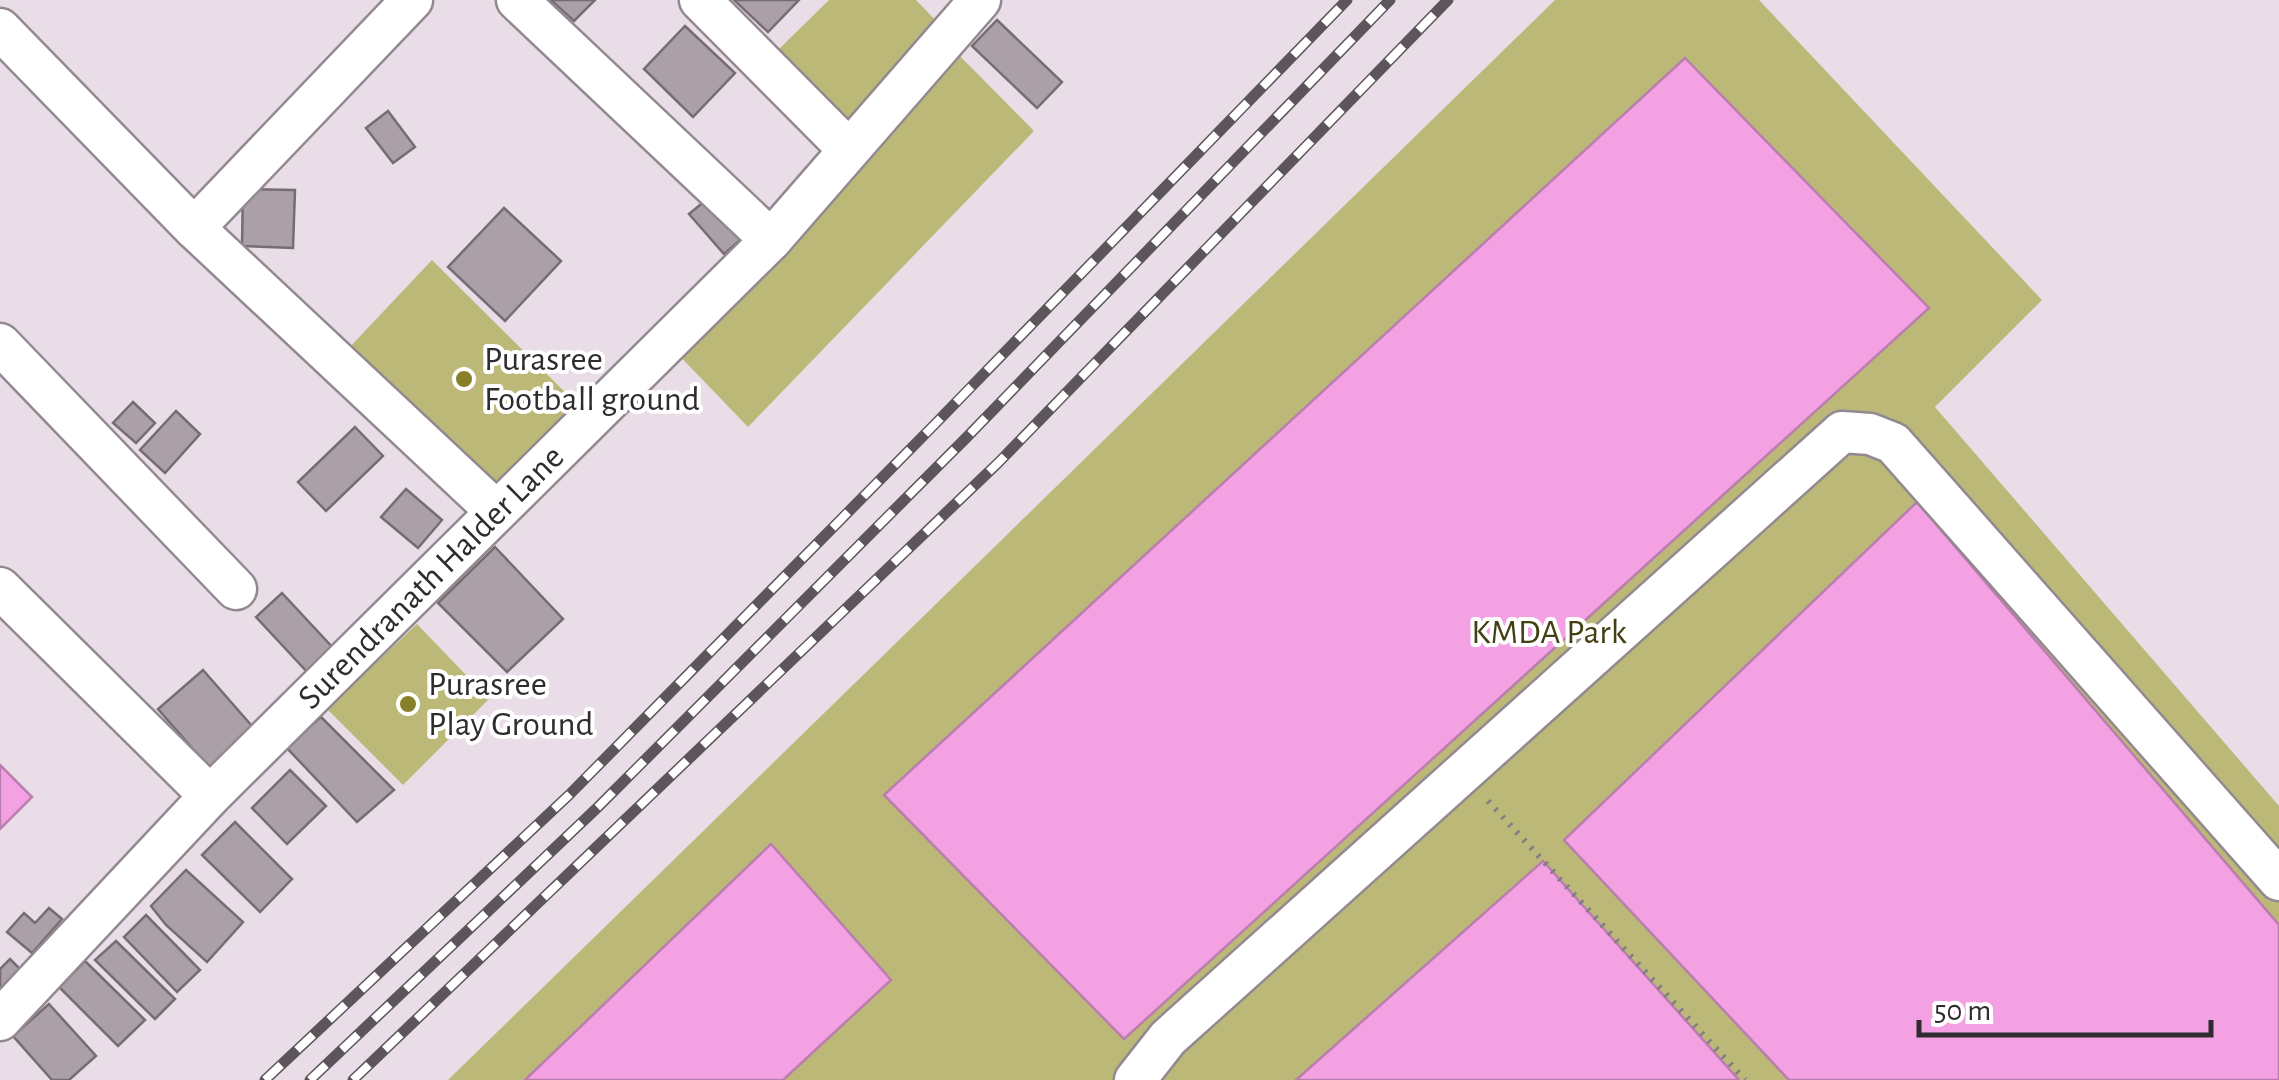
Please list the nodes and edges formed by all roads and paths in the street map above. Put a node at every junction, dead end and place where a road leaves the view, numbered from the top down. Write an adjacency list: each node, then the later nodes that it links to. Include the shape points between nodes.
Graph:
1 (412, 0): 7 (street)
2 (517, 0): 8 (street)
3 (700, 0): 6 (street)
4 (980, 0): 6 (street, Surendranath Halder Lane)
5 (0, 29): 7 (street)
6 (848, 150): 8 (street, Surendranath Halder Lane)
7 (194, 228): 10 (street)
8 (771, 240): 10 (street, Surendranath Halder Lane)
9 (0, 344): 12 (street)
10 (495, 510): 14 (street, Surendranath Halder Lane)
11 (0, 588): 14 (street)
12 (236, 589)
13 (1463, 773): 15 (street, via 1842,432 1870,434 1893,443); 17 (street, via 1168,1038); 18 (path)
14 (210, 796): 16 (street, Surendranath Halder Lane)
15 (2279, 880)
16 (0, 1020)
17 (1135, 1080)
18 (1744, 1080)

